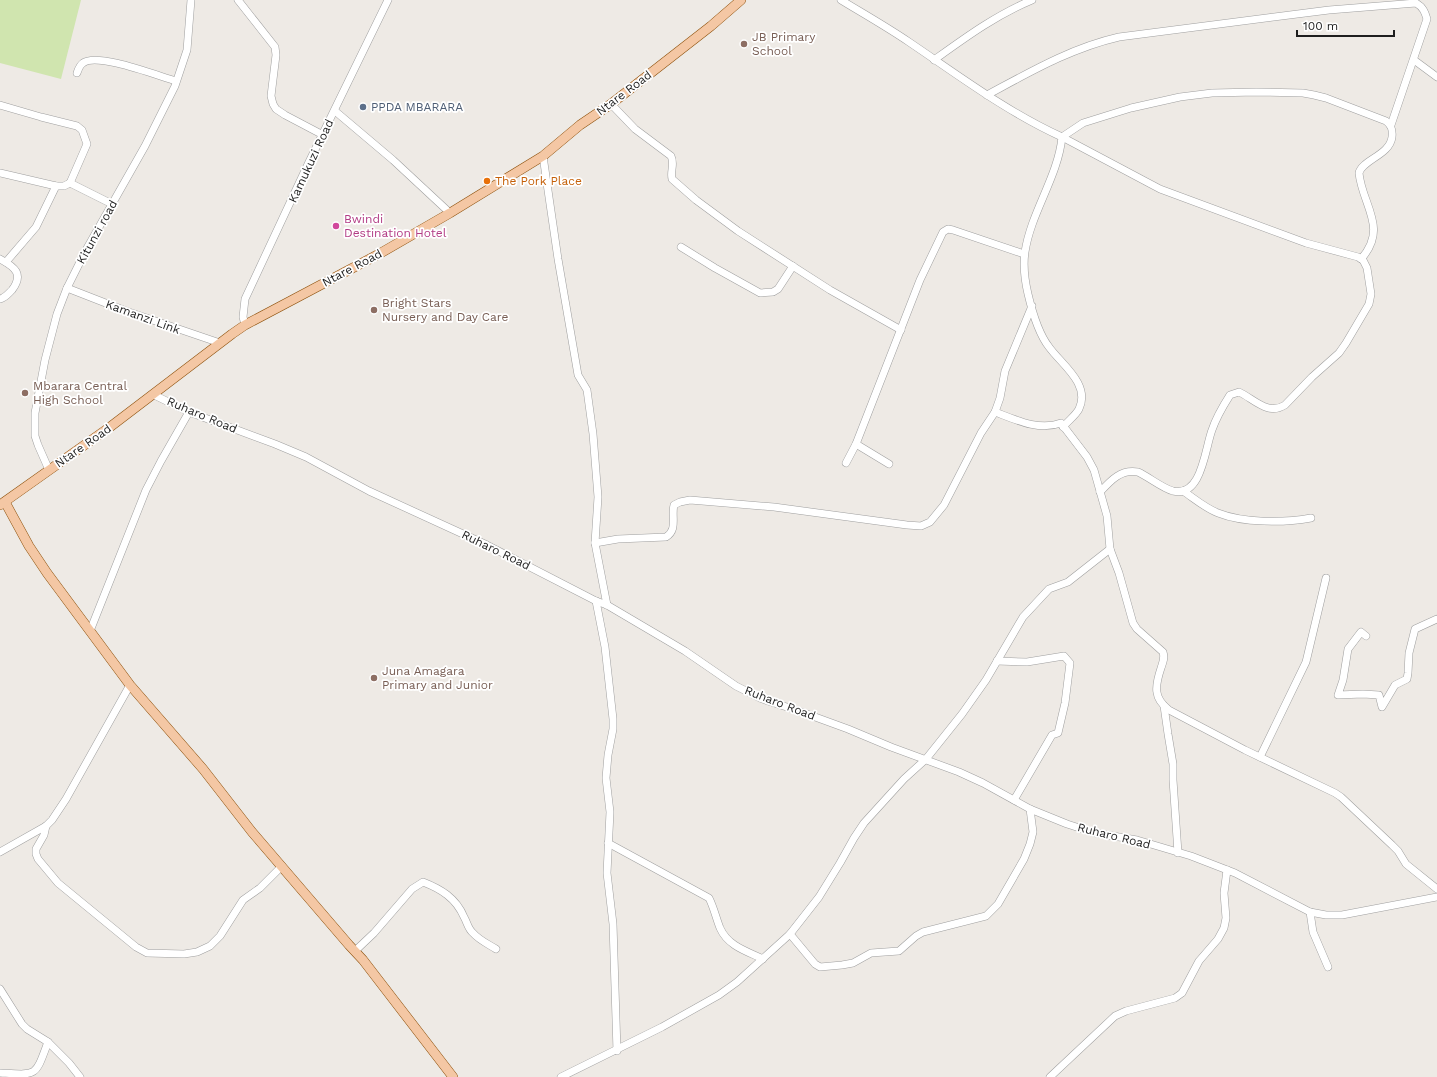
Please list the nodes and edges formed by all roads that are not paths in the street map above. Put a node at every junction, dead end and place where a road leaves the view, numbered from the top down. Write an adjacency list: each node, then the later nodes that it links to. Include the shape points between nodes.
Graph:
1 (191, 0): 12 (street, Kitunzi road, via 187,50)
2 (388, 0): 16 (street, Kamukuzi Road)
3 (741, 0): 14 (main road, Ntare Road)
4 (841, 0): 8 (street)
5 (1032, 0): 8 (street, via 991,20)
6 (240, 1): 18 (street, via 275,47 271,96 276,109)
7 (1392, 2): 9 (street, via 1416,3 1422,6 1425,12 1427,20); 13 (street, via 1119,37 1094,43 1061,56)
8 (934, 60): 13 (street)
9 (1414, 60): 11 (street); 17 (street)
10 (76, 73): 12 (street, via 82,63 102,60)
11 (1437, 77)
12 (176, 81): 24 (street, Kitunzi road, via 145,146)
13 (987, 95): 19 (street)
14 (611, 104): 20 (main road, Ntare Road, via 580,125); 30 (street, via 635,129 671,156 673,160 670,174 681,188 710,211)
15 (0, 105): 22 (street, via 77,126 82,130 87,144)
16 (335, 111): 18 (street, Kamukuzi Road); 25 (street)
17 (1391, 125): 19 (street, via 1326,98 1303,93 1212,93 1131,108 1083,123); 28 (street, via 1392,140 1388,146 1359,170 1374,227 1370,245)
18 (323, 135): 34 (street, Kamukuzi Road, via 245,300)
19 (1062, 137): 27 (street, via 1060,152); 28 (street, via 1160,188 1283,236)
20 (543, 156): 25 (main road, Ntare Road); 49 (street, via 578,375 587,390 598,496)
21 (0, 173): 23 (street)
22 (70, 183): 23 (street); 24 (street)
23 (56, 186): 29 (street, via 36,227)
24 (112, 204): 31 (street, Kitunzi road)
25 (450, 213): 34 (main road, Ntare Road)
26 (681, 247): 30 (street, via 760,293 778,289)
27 (1024, 254): 33 (street, via 1025,276); 35 (street, via 953,230 943,232)
28 (1361, 259): 45 (street, via 1367,268 1370,300 1342,348 1280,408 1264,407 1239,392 1230,395 1211,431 1202,466 1192,486)
29 (3, 261): 32 (street, via 19,277 10,292)
30 (793, 266): 35 (street)
31 (67, 288): 36 (street, Kamanzi Link); 44 (street, Kitunzi road, via 51,336 34,413 35,436)
32 (0, 299)
33 (1032, 306): 39 (street, via 1005,372); 40 (street, via 1048,347 1076,378 1080,388 1079,409)
34 (245, 325): 36 (main road, Ntare Road)
35 (900, 330): 41 (street)
36 (220, 343): 37 (main road, Ntare Road)
37 (154, 394): 38 (street, Ruharo Road); 44 (main road, Ntare Road)
38 (190, 412): 52 (street, Ruharo Road, via 306,457 369,491 487,545); 55 (street, via 146,490)
39 (995, 412): 40 (street, via 1028,424 1061,424); 49 (street, via 981,433 944,505 930,522 921,526 774,507 690,500 674,505 674,524 666,537 618,539)
40 (1063, 427): 46 (street, via 1091,462)
41 (856, 444): 42 (street); 43 (street)
42 (846, 463)
43 (889, 464)
44 (49, 470): 47 (main road, Ntare Road)
45 (1184, 491): 46 (street, via 1171,491 1133,471 1117,476); 48 (street, via 1211,510 1232,517 1280,522)
46 (1100, 492): 50 (street, via 1107,516)
47 (2, 504): 55 (main road)
48 (1311, 518)
49 (596, 543): 53 (street)
50 (1110, 549): 57 (street, via 1068,582 1049,590 1023,617); 59 (street, via 1133,623 1164,652 1157,679 1157,694)
51 (1326, 578): 60 (street, via 1306,662)
52 (596, 601): 53 (street, Ruharo Road); 65 (street, via 606,647 613,719 606,778 610,812)
53 (607, 605): 61 (street, Ruharo Road, via 762,699)
54 (1437, 619): 56 (street, via 1415,629 1409,653 1407,679 1395,685 1382,707 1379,695 1338,695 1348,649 1361,632)
55 (90, 631): 58 (main road)
56 (1366, 636)
57 (997, 661): 61 (street, via 962,714); 62 (street, via 1027,662 1064,656 1070,663 1058,733 1052,735)
58 (130, 685): 64 (street, via 66,799); 68 (main road)
59 (1164, 706): 60 (street); 67 (street, via 1174,770)
60 (1260, 757): 70 (street, via 1338,795 1398,851 1406,864)
61 (926, 760): 62 (street, Ruharo Road, via 959,772); 73 (street, via 904,779 864,823 819,897)
62 (1014, 800): 63 (street, Ruharo Road)
63 (1030, 809): 67 (street, Ruharo Road, via 1087,830 1137,840); 73 (street, via 1033,832 1024,859 998,904 986,916 924,932 899,951 871,953 853,963 842,965 820,967)
64 (46, 826): 66 (street); 68 (street, via 36,849 38,859 58,883 136,947 147,953 184,954 210,946 220,936 243,900 260,888)
65 (608, 843): 76 (street, via 709,898 720,929 728,940 736,947); 81 (street, via 607,873 613,924)
66 (0, 852)
67 (1178, 853): 69 (street, Ruharo Road)
68 (282, 866): 75 (main road)
69 (1227, 870): 72 (street, Ruharo Road); 86 (street, via 1224,928 1199,961 1182,993 1175,998 1115,1016)
70 (1437, 889)
71 (1437, 897): 72 (street, Ruharo Road, via 1342,915)
72 (1310, 912): 77 (street, via 1313,932)
73 (790, 934): 76 (street)
74 (496, 949): 75 (street, via 472,932 448,894 422,882 412,889)
75 (355, 951): 84 (main road)
76 (762, 959): 81 (street, via 719,995)
77 (1328, 967)
78 (0, 989): 79 (street)
79 (3, 998): 80 (street, via 27,1029)
80 (48, 1042): 82 (street, via 36,1070 28,1075); 83 (street)
81 (617, 1051): 85 (street)
82 (0, 1073)
83 (80, 1077)
84 (454, 1077)
85 (560, 1077)
86 (1050, 1077)

